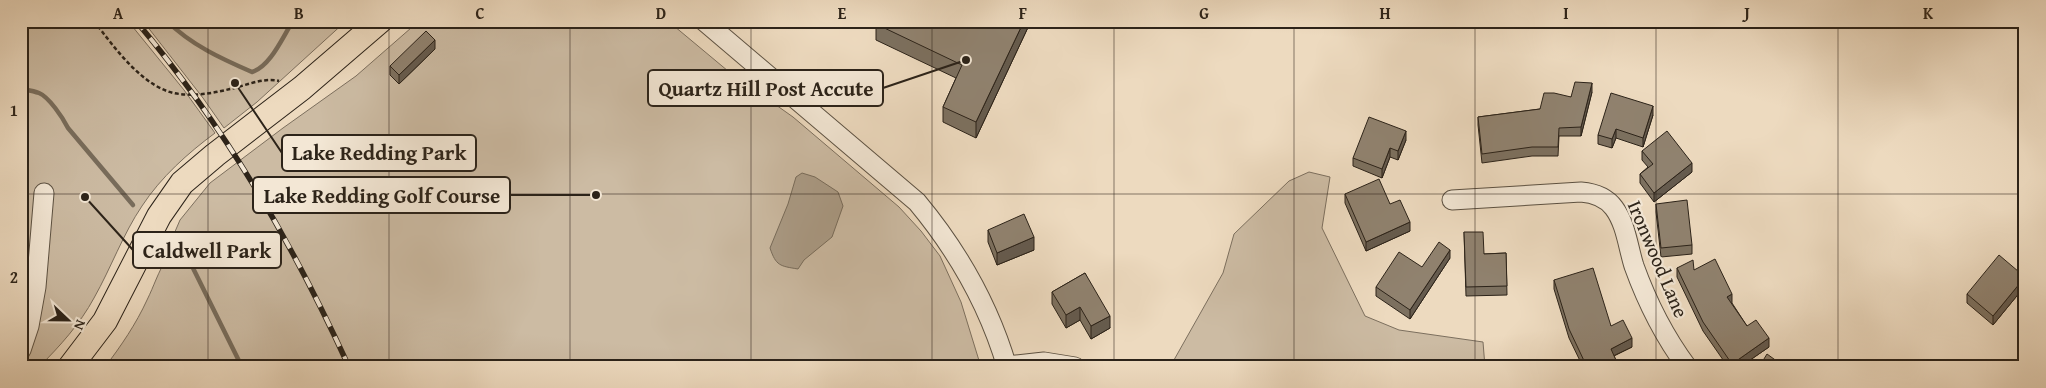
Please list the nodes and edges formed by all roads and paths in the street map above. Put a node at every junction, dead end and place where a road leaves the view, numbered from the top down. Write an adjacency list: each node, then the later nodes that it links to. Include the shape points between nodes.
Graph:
1 (94, 21): 4 (path, via 133,68 166,91 181,94 214,92 268,80)
2 (380, 21): 4 (main road)
3 (704, 21): 9 (street, via 917,202 937,226 979,293)
4 (302, 88): 8 (main road, via 182,184 159,216 105,321)
5 (44, 193): 7 (street, via 36,287)
6 (1452, 200): 11 (street, Ironwood Lane, via 1581,192 1606,200 1619,216 1655,316)
7 (21, 350)
8 (69, 366)
9 (1007, 366): 10 (street, via 1044,362)
10 (1075, 367)
11 (1687, 367)

